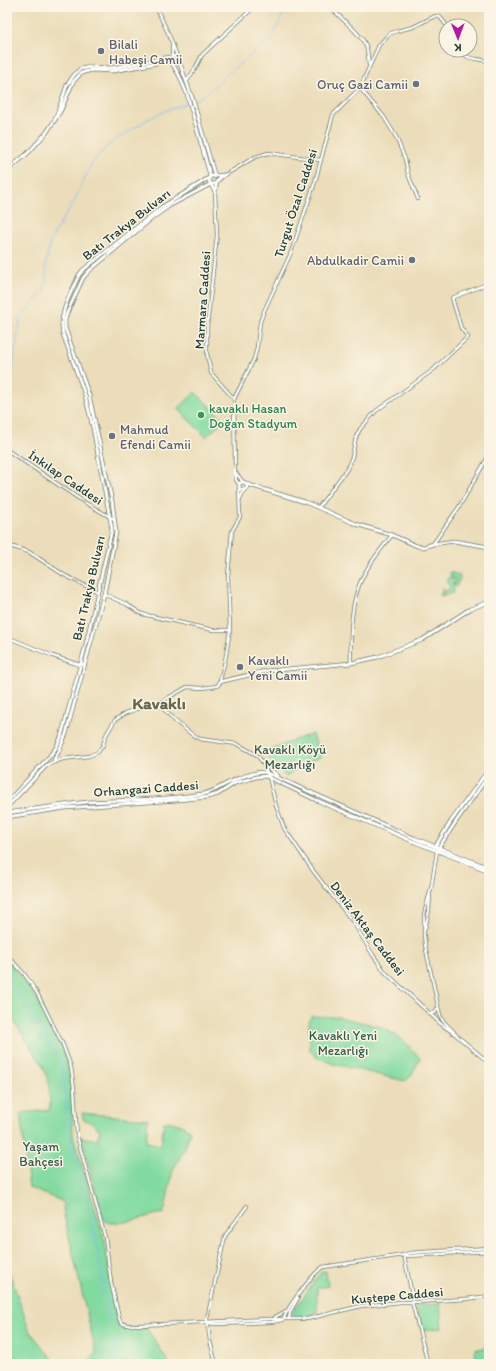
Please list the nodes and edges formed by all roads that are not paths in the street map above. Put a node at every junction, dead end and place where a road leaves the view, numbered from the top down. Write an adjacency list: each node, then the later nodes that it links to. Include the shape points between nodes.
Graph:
1 (156, 7): 5 (street, Marmara Caddesi)
2 (254, 7): 15 (street, via 207,49)
3 (330, 7): 11 (street, via 354,29 366,46)
4 (441, 18): 11 (street, Turgut Özal Caddesi, via 435,16 413,27 389,34 379,45)
5 (172, 44): 6 (street, Marmara Caddesi); 7 (street, Marmara Caddesi)
6 (171, 57): 7 (main road); 10 (main road); 12 (main road)
7 (178, 58): 10 (main road, via 175,64); 15 (main road, Marmara Caddesi)
8 (469, 58): 9 (street)
9 (489, 62)
10 (170, 63): 12 (main road, via 113,71); 17 (main road, Marmara Caddesi)
11 (369, 66): 16 (street, Turgut Özal Caddesi)
12 (100, 69): 13 (main road); 14 (main road)
13 (79, 70): 14 (main road); 19 (main road, via 68,85)
14 (83, 72): 19 (main road, via 73,82)
15 (187, 81): 17 (main road, Marmara Caddesi)
16 (360, 88): 20 (street, Turgut Özal Caddesi, via 333,115); 28 (street, via 384,117 396,137)
17 (189, 94): 18 (main road, Marmara Caddesi)
18 (191, 100): 23 (main road, Marmara Caddesi); 24 (main road, Marmara Caddesi)
19 (62, 104): 21 (main road, via 47,132 30,152)
20 (321, 160): 22 (street, via 268,153 255,157); 30 (street, Turgut Özal Caddesi, via 290,255 260,322 254,359)
21 (7, 171)
22 (225, 175): 23 (main road, Batı Trakya Bulvarı); 25 (main road, Batı Trakya Bulvarı)
23 (214, 176): 24 (main road, Batı Trakya Bulvarı); 25 (main road, Marmara Caddesi)
24 (210, 178): 26 (main road, Marmara Caddesi); 38 (main road, Batı Trakya Bulvarı, via 158,210 83,270 62,316 61,327 85,395 93,428)
25 (217, 180): 26 (main road, Batı Trakya Bulvarı); 27 (main road, Marmara Caddesi)
26 (211, 184): 27 (main road, Marmara Caddesi); 39 (main road, Batı Trakya Bulvarı, via 169,206 94,266 83,278 67,313 65,328 90,395)
27 (215, 192): 30 (street, Marmara Caddesi, via 217,236 207,326 207,354 211,373)
28 (418, 200)
29 (489, 283): 37 (street, via 452,298 461,328 468,337 433,370 376,411 360,429 347,469)
30 (234, 399): 33 (street)
31 (7, 450): 38 (street, İnkılap Caddesi)
32 (489, 455): 41 (street, via 459,507)
33 (236, 473): 34 (street); 35 (street)
34 (239, 486): 35 (main road); 35 (main road, via 240,489); 36 (street)
35 (245, 486): 36 (street); 37 (main road)
36 (240, 500): 47 (street, via 240,517 232,532 228,576)
37 (318, 508): 40 (main road, via 356,524)
38 (110, 517): 39 (street, İnkılap Caddesi); 44 (main road, Batı Trakya Bulvarı, via 112,529)
39 (114, 518): 45 (main road, Batı Trakya Bulvarı, via 116,532)
40 (392, 535): 41 (main road, via 424,547); 49 (street, via 363,576 356,595 350,643)
41 (433, 544): 43 (main road, via 454,541)
42 (7, 545): 44 (street, via 29,552 64,575)
43 (489, 546)
44 (98, 592): 45 (main road, via 102,590); 51 (main road, Batı Trakya Bulvarı)
45 (104, 594): 47 (street, via 142,614 213,630); 50 (main road, Batı Trakya Bulvarı)
46 (489, 602): 49 (main road, via 476,607 422,640 378,657)
47 (230, 630): 52 (street)
48 (7, 637): 51 (street)
49 (351, 663): 52 (main road, via 268,671)
50 (84, 664): 51 (street); 55 (main road, Batı Trakya Bulvarı, via 66,734)
51 (80, 665): 54 (main road, Batı Trakya Bulvarı, via 61,737)
52 (219, 682): 53 (street, via 217,686 209,688 182,689)
53 (158, 703): 55 (street, via 136,709 115,720 98,752 89,756); 56 (street, via 194,736 237,744 257,755)
54 (49, 758): 55 (main road, via 52,756); 55 (main road, via 49,762); 65 (main road, Batı Trakya Bulvarı)
55 (54, 760): 65 (main road, Batı Trakya Bulvarı)
56 (263, 762): 58 (main road, via 264,767); 59 (street, Deniz Aktaş Caddesi); 62 (main road)
57 (489, 770): 63 (main road)
58 (260, 773): 59 (main road, Orhangazi Caddesi); 67 (main road, Orhangazi Caddesi, via 234,780 214,792 202,794 68,804)
59 (267, 773): 61 (street, Deniz Aktaş Caddesi); 62 (main road, Orhangazi Caddesi)
60 (489, 775): 63 (main road)
61 (269, 777): 64 (main road, Orhangazi Caddesi); 69 (main road, Orhangazi Caddesi, via 256,777 235,783 208,797 65,808); 76 (street, Deniz Aktaş Caddesi, via 282,823 314,872 353,922 385,972)
62 (281, 779): 64 (main road, Orhangazi Caddesi)
63 (479, 786): 70 (main road)
64 (314, 797): 70 (main road, Orhangazi Caddesi)
65 (9, 803): 66 (main road, Batı Trakya Bulvarı); 67 (main road, via 9,810)
66 (7, 807)
67 (13, 812): 68 (main road, Orhangazi Caddesi)
68 (7, 813)
69 (7, 817)
70 (436, 849): 71 (main road, Orhangazi Caddesi); 75 (street, via 424,935)
71 (476, 864): 72 (main road); 73 (main road)
72 (489, 868)
73 (489, 871)
74 (7, 955): 91 (street, via 38,993 71,1067 76,1136 105,1237 111,1282 120,1321 123,1324 141,1325)
75 (437, 1002): 76 (street, via 436,1012); 77 (street, via 443,1021)
76 (429, 1013): 77 (street, Deniz Aktaş Caddesi)
77 (455, 1034): 78 (street, Deniz Aktaş Caddesi)
78 (489, 1064)
79 (247, 1206): 91 (street, via 225,1236)
80 (489, 1248): 82 (street)
81 (489, 1251): 82 (street)
82 (423, 1253): 83 (street)
83 (404, 1255): 84 (street, via 323,1267 313,1275); 86 (street)
84 (299, 1295): 87 (street); 90 (street)
85 (489, 1296): 86 (street, Kuştepe Caddesi)
86 (412, 1302): 90 (street, Kuştepe Caddesi, via 361,1306 311,1318); 93 (street)
87 (288, 1309): 88 (street); 89 (street)
88 (268, 1319): 89 (street); 91 (street)
89 (284, 1319): 90 (street, Kuştepe Caddesi); 91 (street, via 272,1322)
90 (289, 1319)
91 (207, 1322): 92 (street)
92 (216, 1364)
93 (428, 1364)

